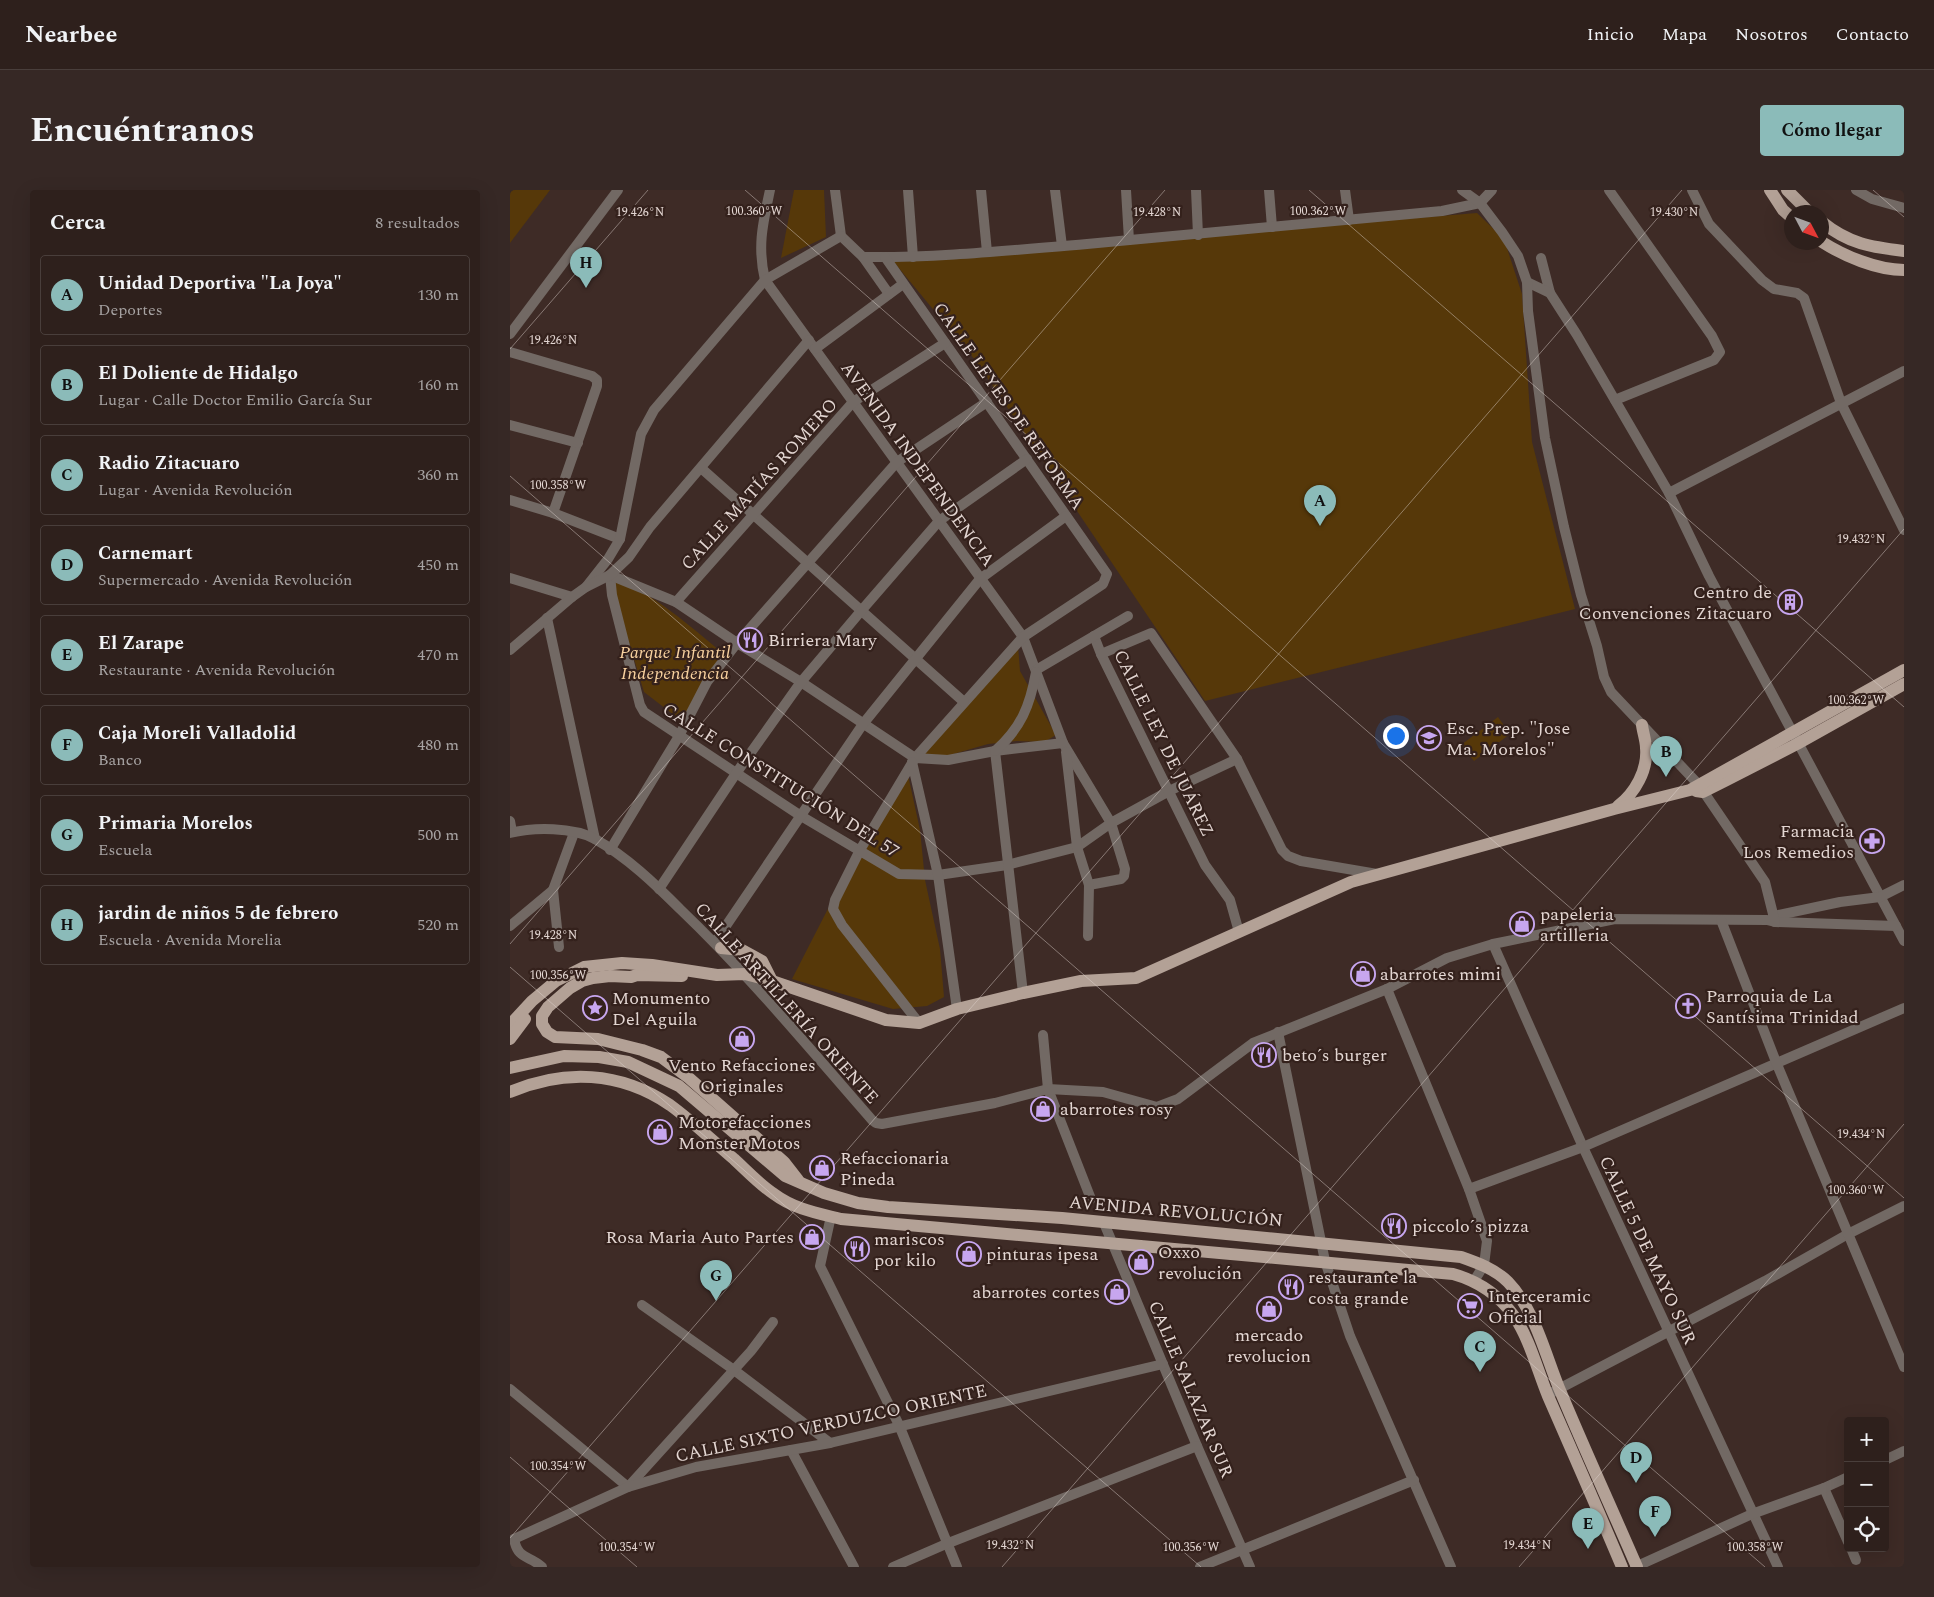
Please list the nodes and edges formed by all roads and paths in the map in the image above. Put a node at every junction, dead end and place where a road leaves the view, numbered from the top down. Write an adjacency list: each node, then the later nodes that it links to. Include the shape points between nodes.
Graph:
1 (618, 190): 42 (street)
2 (770, 190): 37 (street, AVENIDA INDEPENDENCIA, via 760,259)
3 (835, 190): 26 (street)
4 (908, 190): 33 (street)
5 (981, 190): 30 (street)
6 (1055, 190): 28 (street)
7 (1126, 190): 27 (street)
8 (1196, 190): 25 (street)
9 (1269, 190): 23 (street)
10 (1345, 190): 22 (street)
11 (1462, 190): 18 (street)
12 (1492, 190): 18 (street)
13 (1609, 190): 48 (street, via 1720,352 1714,360)
14 (1692, 190): 51 (street, via 1709,224 1762,280 1774,289 1797,293 1804,298)
15 (1770, 190): 21 (main road)
16 (1787, 190): 19 (main road)
17 (1856, 190): 20 (street, via 1872,199)
18 (1480, 202): 22 (street, via 1442,211); 38 (street, via 1518,256)
19 (1803, 205)
20 (1904, 208)
21 (1784, 211)
22 (1349, 220): 23 (street)
23 (1272, 227): 25 (street)
24 (1829, 228): 31 (main road, via 1861,245)
25 (1198, 235): 27 (street)
26 (841, 236): 32 (street); 37 (street)
27 (1129, 240): 28 (street)
28 (1062, 246): 30 (street)
29 (1829, 246): 36 (main road, via 1845,256)
30 (987, 252): 33 (street)
31 (1904, 252)
32 (863, 257): 34 (street); 41 (street)
33 (913, 257): 34 (street)
34 (885, 258): 39 (street, CALLE LEYES DE REFORMA)
35 (1542, 258): 40 (street)
36 (1904, 270)
37 (765, 280): 45 (street, AVENIDA INDEPENDENCIA); 64 (street, via 654,410 641,434)
38 (1527, 282): 40 (street); 87 (street, via 1545,438 1566,535 1604,676 1611,692)
39 (904, 284): 41 (street); 44 (street, CALLE LEYES DE REFORMA)
40 (1550, 293): 48 (street)
41 (889, 294): 45 (street)
42 (515, 321): 43 (street)
43 (510, 334)
44 (945, 343): 49 (street, CALLE MATÍAS ROMERO); 50 (street, CALLE LEYES DE REFORMA)
45 (812, 344): 49 (street, AVENIDA INDEPENDENCIA); 56 (street)
46 (510, 352): 53 (street, via 597,380)
47 (1904, 371): 51 (street)
48 (1615, 400): 57 (street)
49 (853, 402): 55 (street, AVENIDA INDEPENDENCIA); 60 (street, CALLE MATÍAS ROMERO)
50 (987, 402): 54 (street, CALLE LEYES DE REFORMA); 55 (street)
51 (1841, 403): 57 (street); 63 (street)
52 (510, 425): 53 (street)
53 (578, 443): 59 (street)
54 (1027, 459): 61 (street, CALLE LEYES DE REFORMA); 62 (street)
55 (896, 462): 62 (street, AVENIDA INDEPENDENCIA); 65 (street)
56 (701, 468): 60 (street); 66 (street, via 629,557)
57 (1669, 493): 89 (street)
58 (510, 500): 59 (street)
59 (553, 513): 64 (street)
60 (754, 515): 65 (street); 71 (street, CALLE MATÍAS ROMERO)
61 (1066, 516): 68 (street); 76 (street, CALLE LEYES DE REFORMA, via 1107,574 1103,584)
62 (939, 521): 68 (street, AVENIDA INDEPENDENCIA); 72 (street)
63 (1904, 530)
64 (620, 539): 69 (street)
65 (808, 564): 72 (street); 77 (street)
66 (610, 575): 69 (street); 71 (street); 88 (street, CALLE CONSTITUCIÓN DEL 57, via 612,595 640,705 644,712)
67 (510, 578): 70 (street)
68 (980, 579): 76 (street, AVENIDA INDEPENDENCIA); 80 (street)
69 (586, 587): 70 (street)
70 (572, 597): 74 (street)
71 (676, 602): 77 (street)
72 (861, 611): 80 (street); 83 (street)
73 (1128, 616): 75 (street)
74 (547, 618): 78 (street); 102 (street)
75 (1094, 636): 79 (street, CALLE LEY DE JUÁREZ); 81 (street)
76 (1023, 637): 81 (street, AVENIDA INDEPENDENCIA); 85 (street)
77 (738, 643): 83 (street); 88 (street, via 707,682)
78 (510, 650)
79 (1101, 654): 92 (street, via 1151,633); 96 (street, CALLE LEY DE JUÁREZ)
80 (916, 659): 85 (street); 86 (street)
81 (1036, 670): 90 (street); 91 (street, AVENIDA INDEPENDENCIA, via 1032,698 1012,736)
82 (1904, 670): 89 (main road)
83 (801, 682): 86 (street); 94 (street)
84 (1904, 684): 89 (main road)
85 (964, 702): 93 (street)
86 (863, 724): 93 (street); 98 (street)
87 (1642, 725): 95 (street); 97 (main road, via 1646,749 1639,780 1628,798)
88 (679, 736): 94 (street, CALLE CONSTITUCIÓN DEL 57); 104 (street)
89 (1795, 738): 95 (main road); 113 (street)
90 (1064, 745): 91 (street); 99 (street); 103 (street)
91 (995, 751): 93 (street, via 948,760); 106 (street)
92 (1236, 759): 96 (street, CALLE CONSTITUCIÓN DEL 57); 108 (street, via 1278,844 1288,856)
93 (913, 760): 105 (street); 107 (street)
94 (737, 772): 98 (street, CALLE CONSTITUCIÓN DEL 57); 111 (street)
95 (1698, 789): 97 (main road); 115 (street, via 1765,882)
96 (1169, 791): 99 (street, CALLE CONSTITUCIÓN DEL 57); 118 (street, CALLE LEY DE JUÁREZ, via 1205,865 1230,900)
97 (1614, 809): 108 (main road)
98 (801, 816): 105 (street, CALLE CONSTITUCIÓN DEL 57); 122 (street)
99 (1111, 823): 103 (street, CALLE CONSTITUCIÓN DEL 57); 109 (street, via 1125,869 1124,876)
100 (511, 829): 101 (street, CALLE ARTILLERÍA ORIENTE, via 537,828)
101 (574, 833): 102 (street, CALLE ARTILLERÍA ORIENTE); 112 (street)
102 (595, 839): 104 (street, CALLE ARTILLERÍA ORIENTE)
103 (1077, 847): 106 (street, CALLE CONSTITUCIÓN DEL 57); 109 (street)
104 (610, 850): 111 (street, CALLE ARTILLERÍA ORIENTE)
105 (860, 850): 107 (street, CALLE CONSTITUCIÓN DEL 57, via 899,874); 132 (street, via 833,909)
106 (1007, 865): 107 (street, CALLE CONSTITUCIÓN DEL 57); 129 (street)
107 (938, 875): 131 (street)
108 (1378, 875): 118 (main road, via 1347,884)
109 (1089, 885): 119 (street)
110 (1904, 885): 113 (street, CALLE ARTILLERÍA ORIENTE)
111 (659, 888): 122 (street, CALLE ARTILLERÍA ORIENTE)
112 (554, 890): 116 (street); 123 (street)
113 (1880, 897): 115 (street, CALLE ARTILLERÍA ORIENTE, via 1840,902); 117 (street)
114 (1721, 920): 115 (street, CALLE ARTILLERÍA ORIENTE); 121 (street, CALLE ARTILLERÍA ORIENTE, via 1615,919); 137 (street)
115 (1772, 920): 117 (street)
116 (510, 926)
117 (1896, 926): 120 (street)
118 (1239, 932): 129 (main road, via 1136,978 1082,981)
119 (1088, 936)
120 (1904, 941)
121 (1493, 944): 128 (street, CALLE ARTILLERÍA ORIENTE, via 1447,958); 141 (street, CALLE 5 DE MAYO SUR)
122 (718, 945): 124 (street, CALLE ARTILLERÍA ORIENTE); 127 (main road, via 742,950 762,962)
123 (559, 947)
124 (745, 974): 126 (main road); 127 (main road); 139 (street, CALLE ARTILLERÍA ORIENTE, via 876,1123 995,1103)
125 (637, 975): 126 (main road); 136 (main road, via 632,971 618,970 588,973 566,982 546,996); 142 (main road, via 582,981 548,1007 542,1016 542,1024 555,1037 598,1039 661,1058 689,1078 784,1162)
126 (717, 976): 133 (main road, via 652,965 622,963 584,967 556,981)
127 (772, 981): 132 (main road, via 886,1020)
128 (1387, 990): 134 (street, CALLE ARTILLERÍA ORIENTE); 143 (street)
129 (1023, 993): 131 (main road)
130 (1904, 1008): 137 (street)
131 (957, 1009): 132 (main road)
132 (919, 1023)
133 (510, 1025)
134 (1278, 1032): 139 (street, CALLE ARTILLERÍA ORIENTE, via 1245,1048 1178,1098 1157,1106 1103,1092); 149 (street)
135 (1043, 1034): 139 (street)
136 (510, 1039)
137 (1776, 1062): 141 (street); 148 (street)
138 (511, 1068): 142 (main road, AVENIDA REVOLUCIÓN, via 564,1056 628,1062 679,1086 777,1170)
139 (1048, 1089): 144 (street)
140 (510, 1092): 146 (main road, via 548,1079 584,1076 614,1080 644,1090 692,1122 773,1194 792,1205)
141 (1583, 1147): 143 (street); 156 (street, CALLE 5 DE MAYO SUR)
142 (798, 1180): 147 (main road, AVENIDA REVOLUCIÓN, via 844,1200 888,1207)
143 (1469, 1189): 152 (street, via 1486,1241)
144 (1091, 1199)
145 (1904, 1206): 148 (street)
146 (830, 1216): 150 (main road); 163 (street, via 820,1266)
147 (1104, 1223): 149 (main road, AVENIDA REVOLUCIÓN); 150 (street, CALLE SALAZAR SUR)
148 (1848, 1234): 156 (street); 158 (street)
149 (1321, 1243): 151 (street); 152 (main road, AVENIDA REVOLUCIÓN, via 1462,1256)
150 (1113, 1245): 151 (main road); 157 (street, CALLE SALAZAR SUR)
151 (1325, 1261): 153 (main road, via 1453,1274); 170 (street, via 1350,1336)
152 (1484, 1265): 153 (street); 160 (main road, AVENIDA REVOLUCIÓN, via 1509,1283 1523,1302)
153 (1474, 1281): 162 (main road, via 1495,1294 1513,1314)
154 (642, 1305): 159 (street)
155 (773, 1322): 159 (street)
156 (1668, 1331): 160 (street); 173 (street, CALLE 5 DE MAYO SUR)
157 (1163, 1364): 163 (street, CALLE SIXTO VERDUZCO ORIENTE); 165 (street, CALLE SALAZAR SUR)
158 (1904, 1367)
159 (734, 1370): 164 (street); 171 (street)
160 (1559, 1388): 162 (street); 189 (main road, AVENIDA REVOLUCIÓN)
161 (510, 1389): 171 (street)
162 (1548, 1395): 188 (main road)
163 (899, 1425): 164 (street, CALLE SIXTO VERDUZCO ORIENTE); 176 (street)
164 (830, 1443): 166 (street, CALLE SIXTO VERDUZCO ORIENTE)
165 (1197, 1446): 176 (street); 177 (street, CALLE SALAZAR SUR)
166 (791, 1450): 171 (street, CALLE SIXTO VERDUZCO ORIENTE, via 696,1467); 182 (street)
167 (1904, 1451): 168 (street)
168 (1889, 1458)
169 (1844, 1479): 172 (street)
170 (1414, 1480): 177 (street); 187 (street)
171 (628, 1487): 175 (street, CALLE SIXTO VERDUZCO ORIENTE)
172 (1824, 1488): 173 (street); 174 (street)
173 (1752, 1514): 189 (street); 190 (street, CALLE 5 DE MAYO SUR)
174 (1844, 1533)
175 (512, 1537): 179 (street)
176 (946, 1544): 183 (street); 184 (street)
177 (1243, 1549): 185 (street); 186 (street, CALLE SALAZAR SUR)
178 (1853, 1552): 180 (street)
179 (515, 1556): 181 (street)
180 (1856, 1560)
181 (542, 1567)
182 (854, 1567)
183 (894, 1567)
184 (957, 1567)
185 (1200, 1567)
186 (1250, 1567)
187 (1451, 1567)
188 (1622, 1567)
189 (1636, 1567)
190 (1778, 1567)

